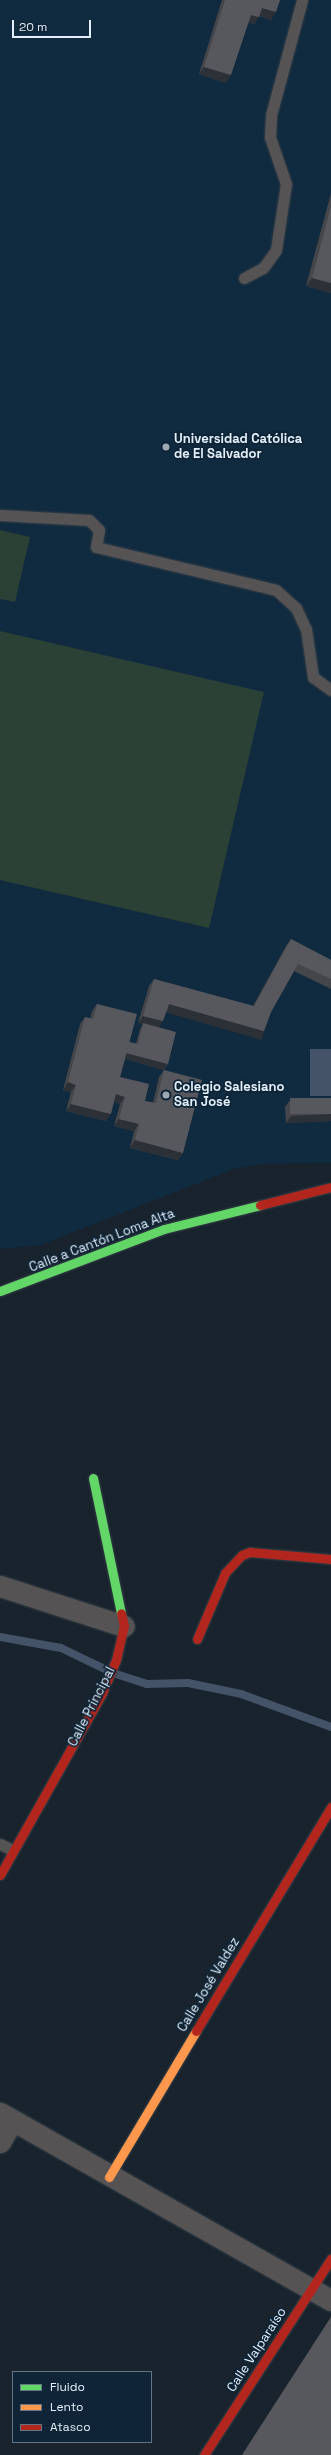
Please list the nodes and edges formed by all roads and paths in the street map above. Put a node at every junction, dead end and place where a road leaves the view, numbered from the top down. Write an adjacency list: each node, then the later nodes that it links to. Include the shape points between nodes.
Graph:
1 (302, 0): 2 (lane, via 271,115 270,138 286,184 276,250 262,268)
2 (244, 278)
3 (0, 515): 4 (lane, via 89,520 99,530 96,547 276,590 296,608 306,629 313,677)
4 (331, 690)
5 (331, 1187): 6 (street, Calle a Cantón Loma Alta, via 164,1229)
6 (0, 1291)
7 (93, 1478): 10 (street, Calle Principal)
8 (331, 1559): 11 (street, via 250,1552 242,1555 225,1572)
9 (0, 1586): 10 (street)
10 (124, 1626): 14 (street, Calle Principal, via 116,1660 102,1693)
11 (197, 1639)
12 (331, 1807): 18 (street, Calle José Valdez)
13 (0, 1844): 14 (lane)
14 (14, 1850): 15 (street, Calle Principal)
15 (0, 1875)
16 (6, 2117): 17 (street); 18 (street)
17 (0, 2142)
18 (109, 2177): 20 (street)
19 (331, 2259): 20 (street, Calle Valparaíso)
20 (313, 2289): 21 (street); 22 (street, Calle Valparaíso)
21 (331, 2300)
22 (204, 2455)

